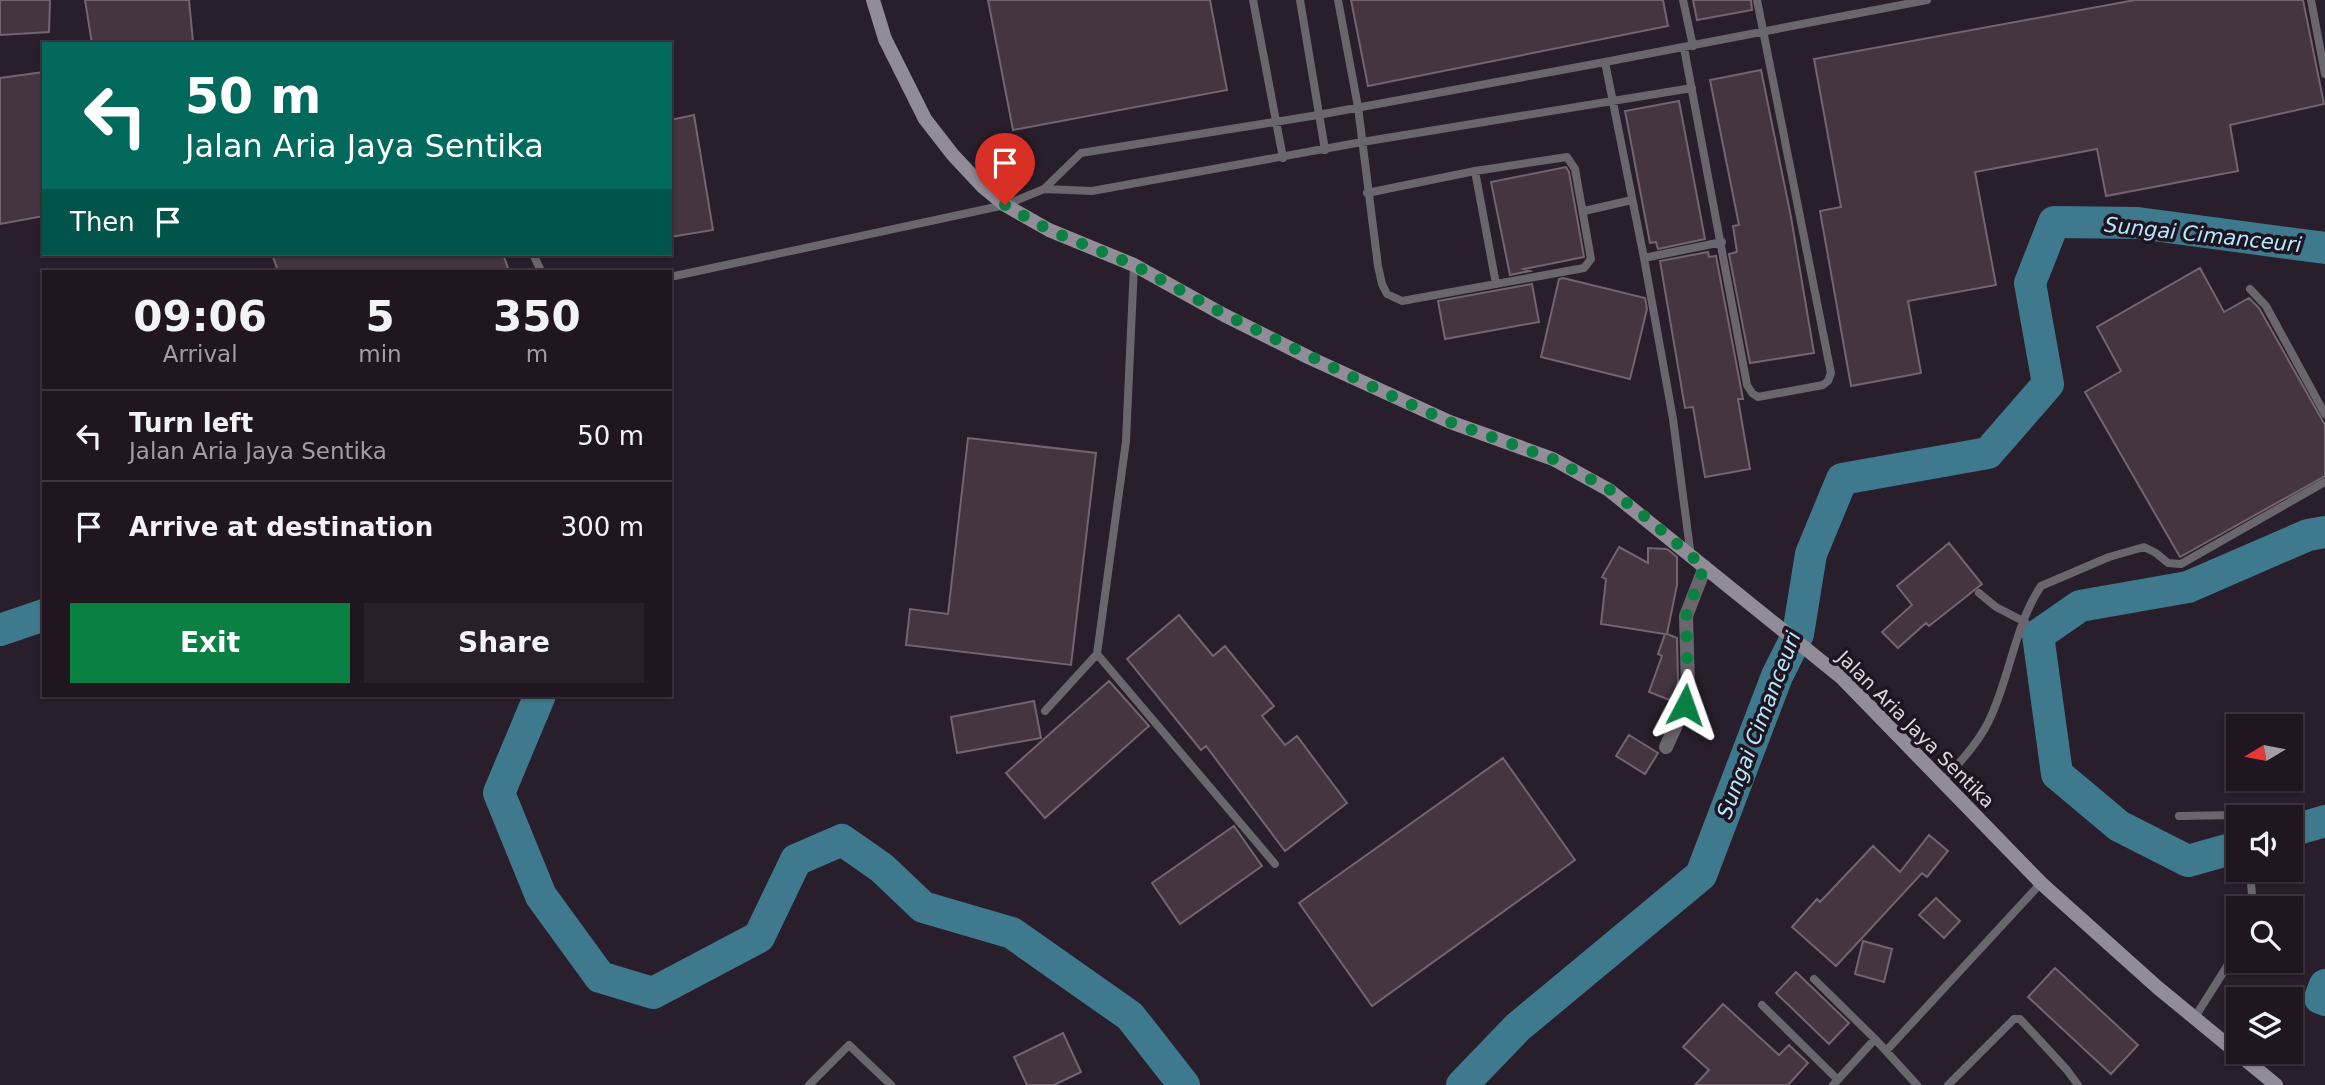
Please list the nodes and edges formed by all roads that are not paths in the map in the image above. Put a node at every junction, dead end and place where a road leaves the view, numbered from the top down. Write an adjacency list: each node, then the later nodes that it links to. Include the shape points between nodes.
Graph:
1 (873, 0): 25 (street, Jalan Aria Jaya Sentika, via 885,39 925,119 967,171)
2 (1253, 0): 17 (lane)
3 (1300, 0): 16 (lane)
4 (1338, 0): 15 (lane)
5 (1683, 0): 10 (lane)
6 (1757, 0): 9 (lane)
7 (1927, 0): 9 (lane)
8 (2311, 0): 12 (lane)
9 (1763, 33): 10 (lane); 27 (lane, via 1831,373 1828,381 1758,397 1752,393)
10 (1689, 47): 11 (lane); 13 (lane)
11 (1605, 62): 14 (lane); 15 (lane)
12 (2325, 74)
13 (1692, 88): 14 (lane); 27 (lane)
14 (1612, 102): 18 (lane); 24 (lane)
15 (1358, 107): 16 (lane); 18 (lane)
16 (1318, 115): 17 (lane); 19 (lane)
17 (1276, 121): 20 (lane); 22 (lane, via 1081,153)
18 (1362, 142): 19 (lane); 23 (lane)
19 (1325, 150): 20 (lane)
20 (1283, 158): 22 (lane, via 1092,191)
21 (1475, 171): 23 (lane); 26 (lane, via 1567,157 1575,169); 31 (lane)
22 (1044, 188): 25 (lane)
23 (1367, 193): 31 (lane, via 1387,294 1402,301)
24 (1632, 200): 26 (lane); 28 (lane)
25 (1005, 205): 29 (street, Jalan Aria Jaya Sentika, via 1049,230); 30 (lane)
26 (1584, 211): 31 (lane, via 1591,258 1584,268)
27 (1722, 242): 28 (lane)
28 (1644, 258): 35 (lane)
29 (1134, 265): 35 (street, Jalan Aria Jaya Sentika, via 1273,339 1429,413 1553,459 1609,489); 39 (lane, via 1126,441)
30 (672, 277)
31 (1496, 284)
32 (2250, 289): 33 (lane, via 2266,306)
33 (2325, 414)
34 (2325, 482): 38 (lane, via 2180,564 2168,563 2144,547 2047,583 2038,590)
35 (1691, 556): 36 (street, Jalan Aria Jaya Sentika)
36 (1704, 567): 41 (street, via 1686,616 1685,705); 42 (street, Jalan Aria Jaya Sentika, via 1842,678)
37 (1979, 593): 38 (lane)
38 (2025, 622): 42 (lane, via 1992,715)
39 (1097, 654): 40 (lane); 45 (lane)
40 (1045, 711)
41 (1666, 747)
42 (1944, 780): 46 (street, Jalan Aria Jaya Sentika)
43 (2226, 815): 44 (lane)
44 (2179, 816)
45 (1275, 863)
46 (2041, 883): 50 (street, Jalan Aria Jaya Sentika); 52 (lane)
47 (2226, 968): 50 (lane)
48 (1814, 979): 51 (lane)
49 (1762, 1005): 53 (lane)
50 (2195, 1017): 59 (street, Jalan Aria Jaya Sentika)
51 (1875, 1039): 52 (lane); 53 (lane)
52 (1886, 1051): 56 (lane)
53 (1835, 1082)
54 (809, 1085): 55 (lane, via 849,1045)
55 (891, 1085)
56 (1917, 1085)
57 (1948, 1085): 58 (lane, via 2014,1019 2020,1019)
58 (2078, 1085)
59 (2276, 1085)

